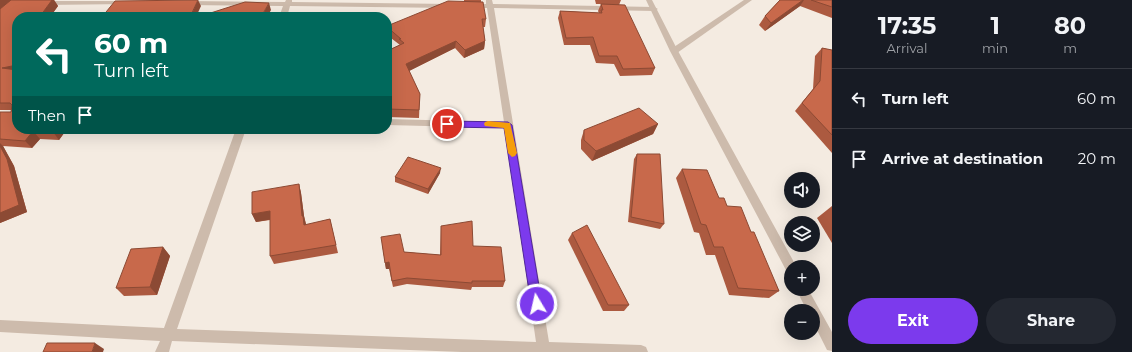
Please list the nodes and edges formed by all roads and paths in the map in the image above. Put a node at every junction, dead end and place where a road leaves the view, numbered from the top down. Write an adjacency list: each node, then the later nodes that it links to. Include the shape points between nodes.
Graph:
1 (649, 0): 8 (street)
2 (749, 0): 10 (street)
3 (289, 1): 6 (street); 7 (street, via 462,6); 9 (street)
4 (38, 3): 5 (street)
5 (132, 3)
6 (179, 3)
7 (489, 3): 8 (street); 12 (street)
8 (654, 9): 10 (street)
9 (285, 12)
10 (674, 51): 14 (street)
11 (392, 122): 12 (street)
12 (508, 125): 19 (street)
13 (239, 134): 17 (street)
14 (787, 260)
15 (806, 296): 18 (street)
16 (0, 326): 17 (street)
17 (169, 335): 19 (street); 20 (street)
18 (832, 345)
19 (544, 349): 21 (street)
20 (162, 352)
21 (641, 352)

